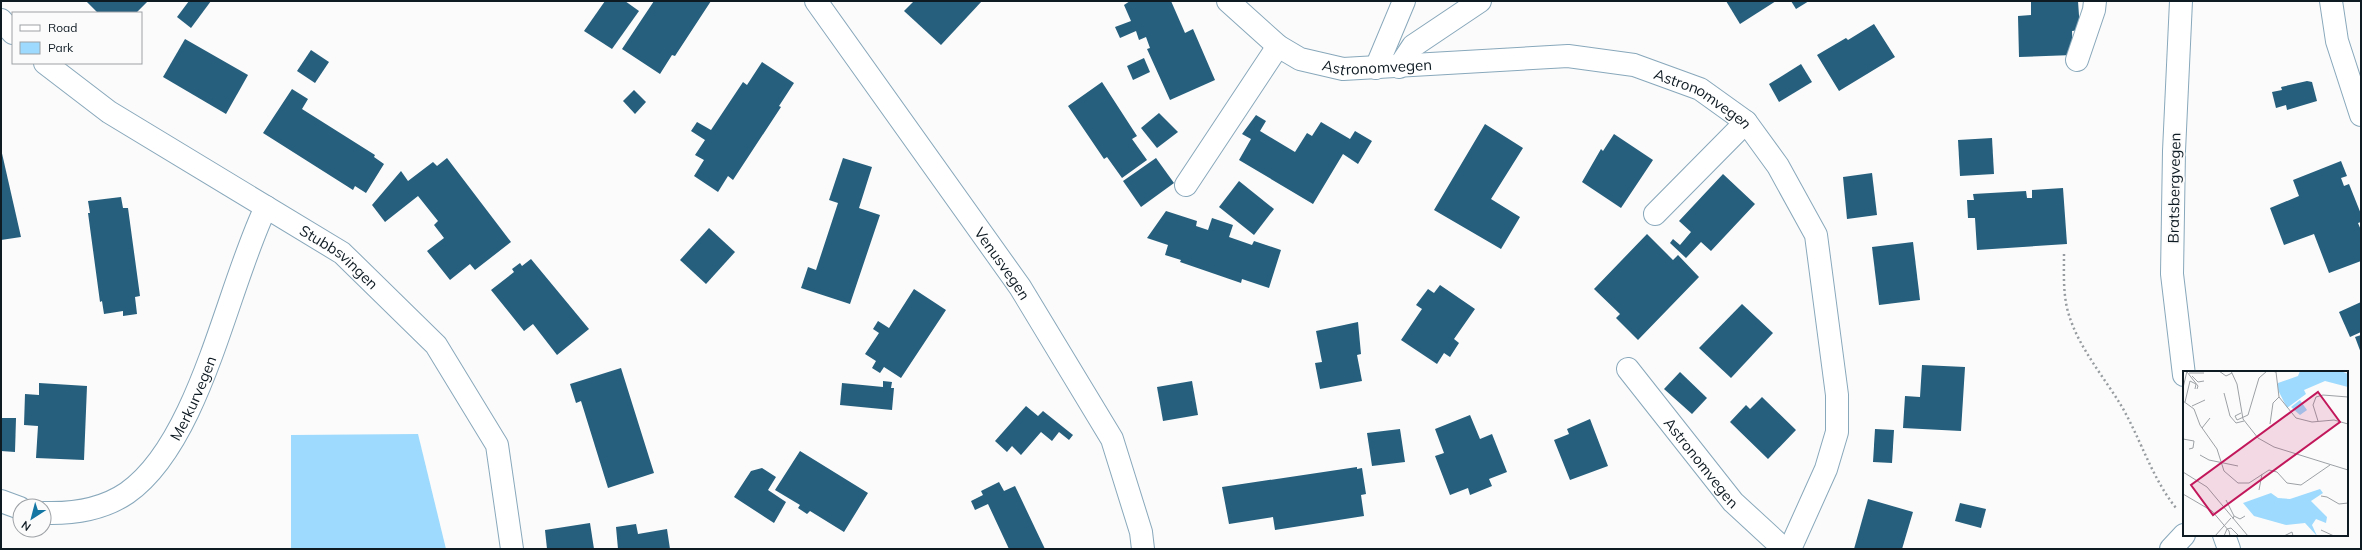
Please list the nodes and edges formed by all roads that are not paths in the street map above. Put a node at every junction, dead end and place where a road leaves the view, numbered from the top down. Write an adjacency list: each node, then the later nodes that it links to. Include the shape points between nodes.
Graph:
1 (816, 1): 28 (street, Venusvegen, via 1020,287 1112,439 1141,532)
2 (1228, 1): 10 (street, Astronomvegen)
3 (1404, 1): 14 (street)
4 (1480, 1): 13 (street, via 1413,46)
5 (2095, 1): 11 (street)
6 (2181, 1): 21 (street, Bratsbergvegen, via 2174,151 2172,274)
7 (2332, 1): 15 (street, via 2336,41)
8 (1, 20): 9 (street)
9 (12, 32)
10 (1278, 46): 14 (street, Astronomvegen, via 1300,59 1343,70); 17 (street)
11 (2077, 60)
12 (46, 64): 18 (street, Stubbsvingen, via 109,112)
13 (1399, 67): 14 (street, Astronomvegen); 16 (street, Astronomvegen, via 1568,56 1634,65 1700,89)
14 (1376, 68)
15 (2361, 114)
16 (1746, 122): 19 (street); 30 (street, Astronomvegen, via 1778,166 1816,235 1837,395 1837,432 1826,469)
17 (1186, 185)
18 (266, 207): 24 (street, Merkurvegen, via 251,238 194,400 154,468 128,492 99,508 69,514); 27 (street, Stubbsvingen, via 342,253 436,345 497,445)
19 (1655, 214)
20 (1628, 369): 29 (street, Astronomvegen, via 1733,502)
21 (2184, 371)
22 (1, 500): 23 (street)
23 (12, 505)
24 (52, 513)
25 (2183, 536): 31 (street)
26 (2224, 536): 32 (street)
27 (512, 549)
28 (1143, 549)
29 (1784, 549)
30 (1790, 549)
31 (2171, 549)
32 (2229, 549)

